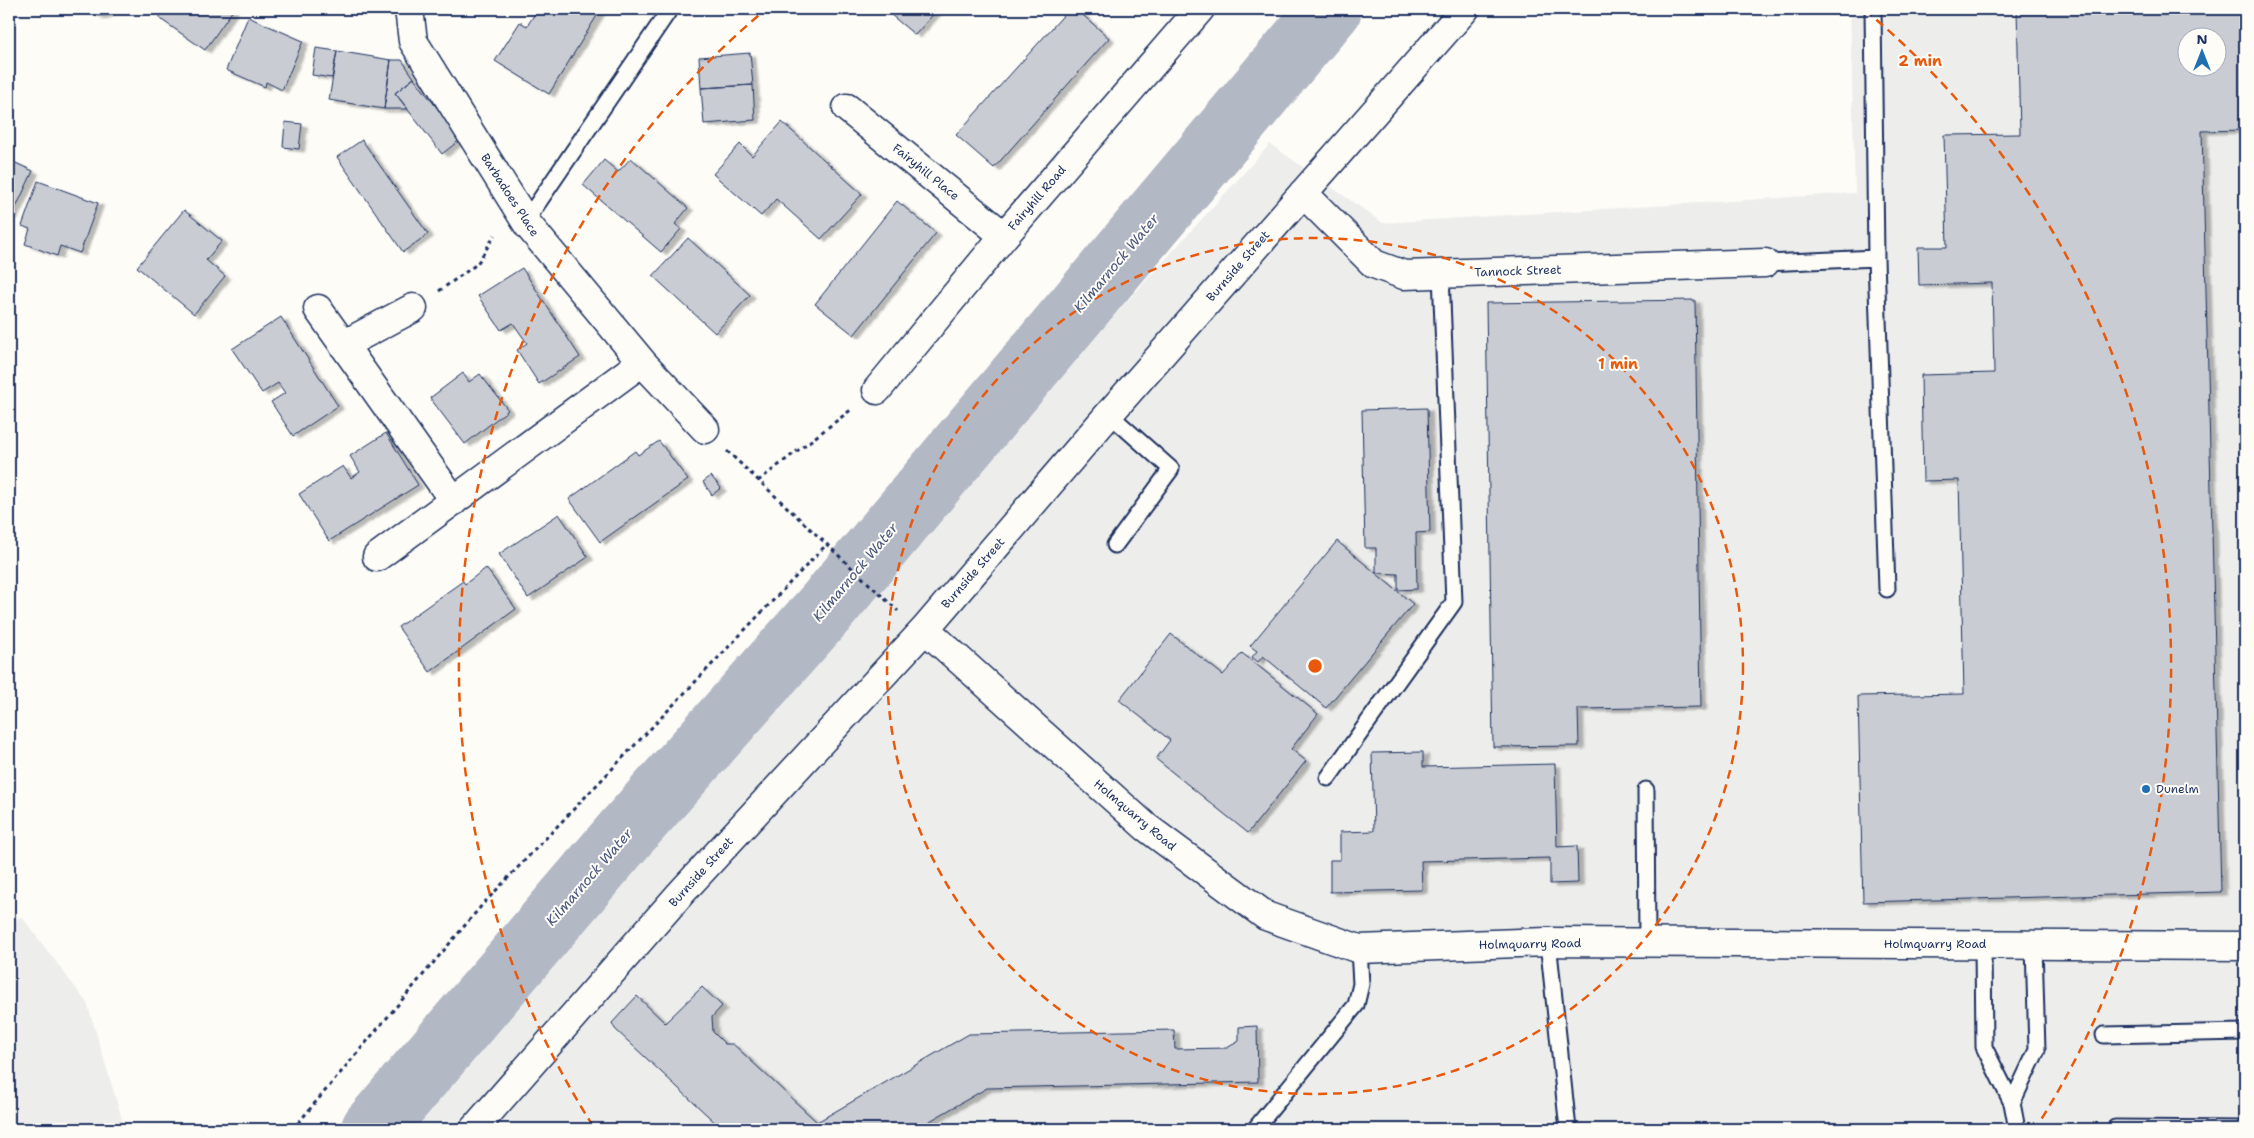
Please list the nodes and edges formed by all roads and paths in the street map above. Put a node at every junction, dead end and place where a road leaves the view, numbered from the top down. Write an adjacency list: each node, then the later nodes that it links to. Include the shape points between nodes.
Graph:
1 (409, 9): 8 (street, Barbadoes Place, via 413,41)
2 (670, 9): 8 (lane)
3 (1200, 9): 9 (street, Fairyhill Road)
4 (1465, 9): 7 (street, Burnside Street)
5 (1873, 9): 10 (lane)
6 (847, 108): 9 (street, Fairyhill Place)
7 (1303, 193): 12 (street, Tannock Street, via 1374,264 1404,275); 18 (street, Burnside Street)
8 (527, 224): 13 (path, via 497,231 478,264); 16 (street, Barbadoes Place)
9 (1004, 236): 17 (street, Fairyhill Road)
10 (1876, 258): 11 (lane); 25 (lane)
11 (1765, 263): 12 (street, Tannock Street)
12 (1441, 274): 27 (lane, via 1454,602)
13 (413, 308): 15 (street)
14 (318, 309): 15 (street)
15 (343, 345): 21 (street)
16 (642, 362): 19 (street, Barbadoes Place); 21 (street)
17 (877, 390): 20 (path)
18 (1109, 414): 23 (lane, via 1171,468); 26 (street, Burnside Street)
19 (705, 429): 20 (path)
20 (758, 481): 22 (path)
21 (454, 501): 24 (street)
22 (826, 545): 26 (path); 39 (path, via 482,904)
23 (1115, 545)
24 (377, 557)
25 (1887, 589)
26 (915, 623): 34 (street, Holmquarry Road, via 1146,827 1266,916); 40 (street, Burnside Street)
27 (1328, 778)
28 (1646, 790): 30 (lane)
29 (1548, 942): 30 (street, Holmquarry Road); 34 (street, Holmquarry Road); 42 (lane)
30 (1646, 943): 31 (street, Holmquarry Road)
31 (1983, 945): 32 (street, Holmquarry Road); 37 (lane, via 1984,1047)
32 (2034, 945): 33 (street, Holmquarry Road); 37 (lane, via 2037,1050)
33 (2245, 946)
34 (1359, 949): 41 (lane, via 1361,984 1356,1005)
35 (2245, 1032): 36 (lane)
36 (2104, 1035)
37 (2012, 1103): 43 (lane)
38 (2115, 1128): 44 (lane)
39 (293, 1129)
40 (474, 1129)
41 (1255, 1129)
42 (1568, 1129)
43 (2017, 1129)
44 (2245, 1129)

